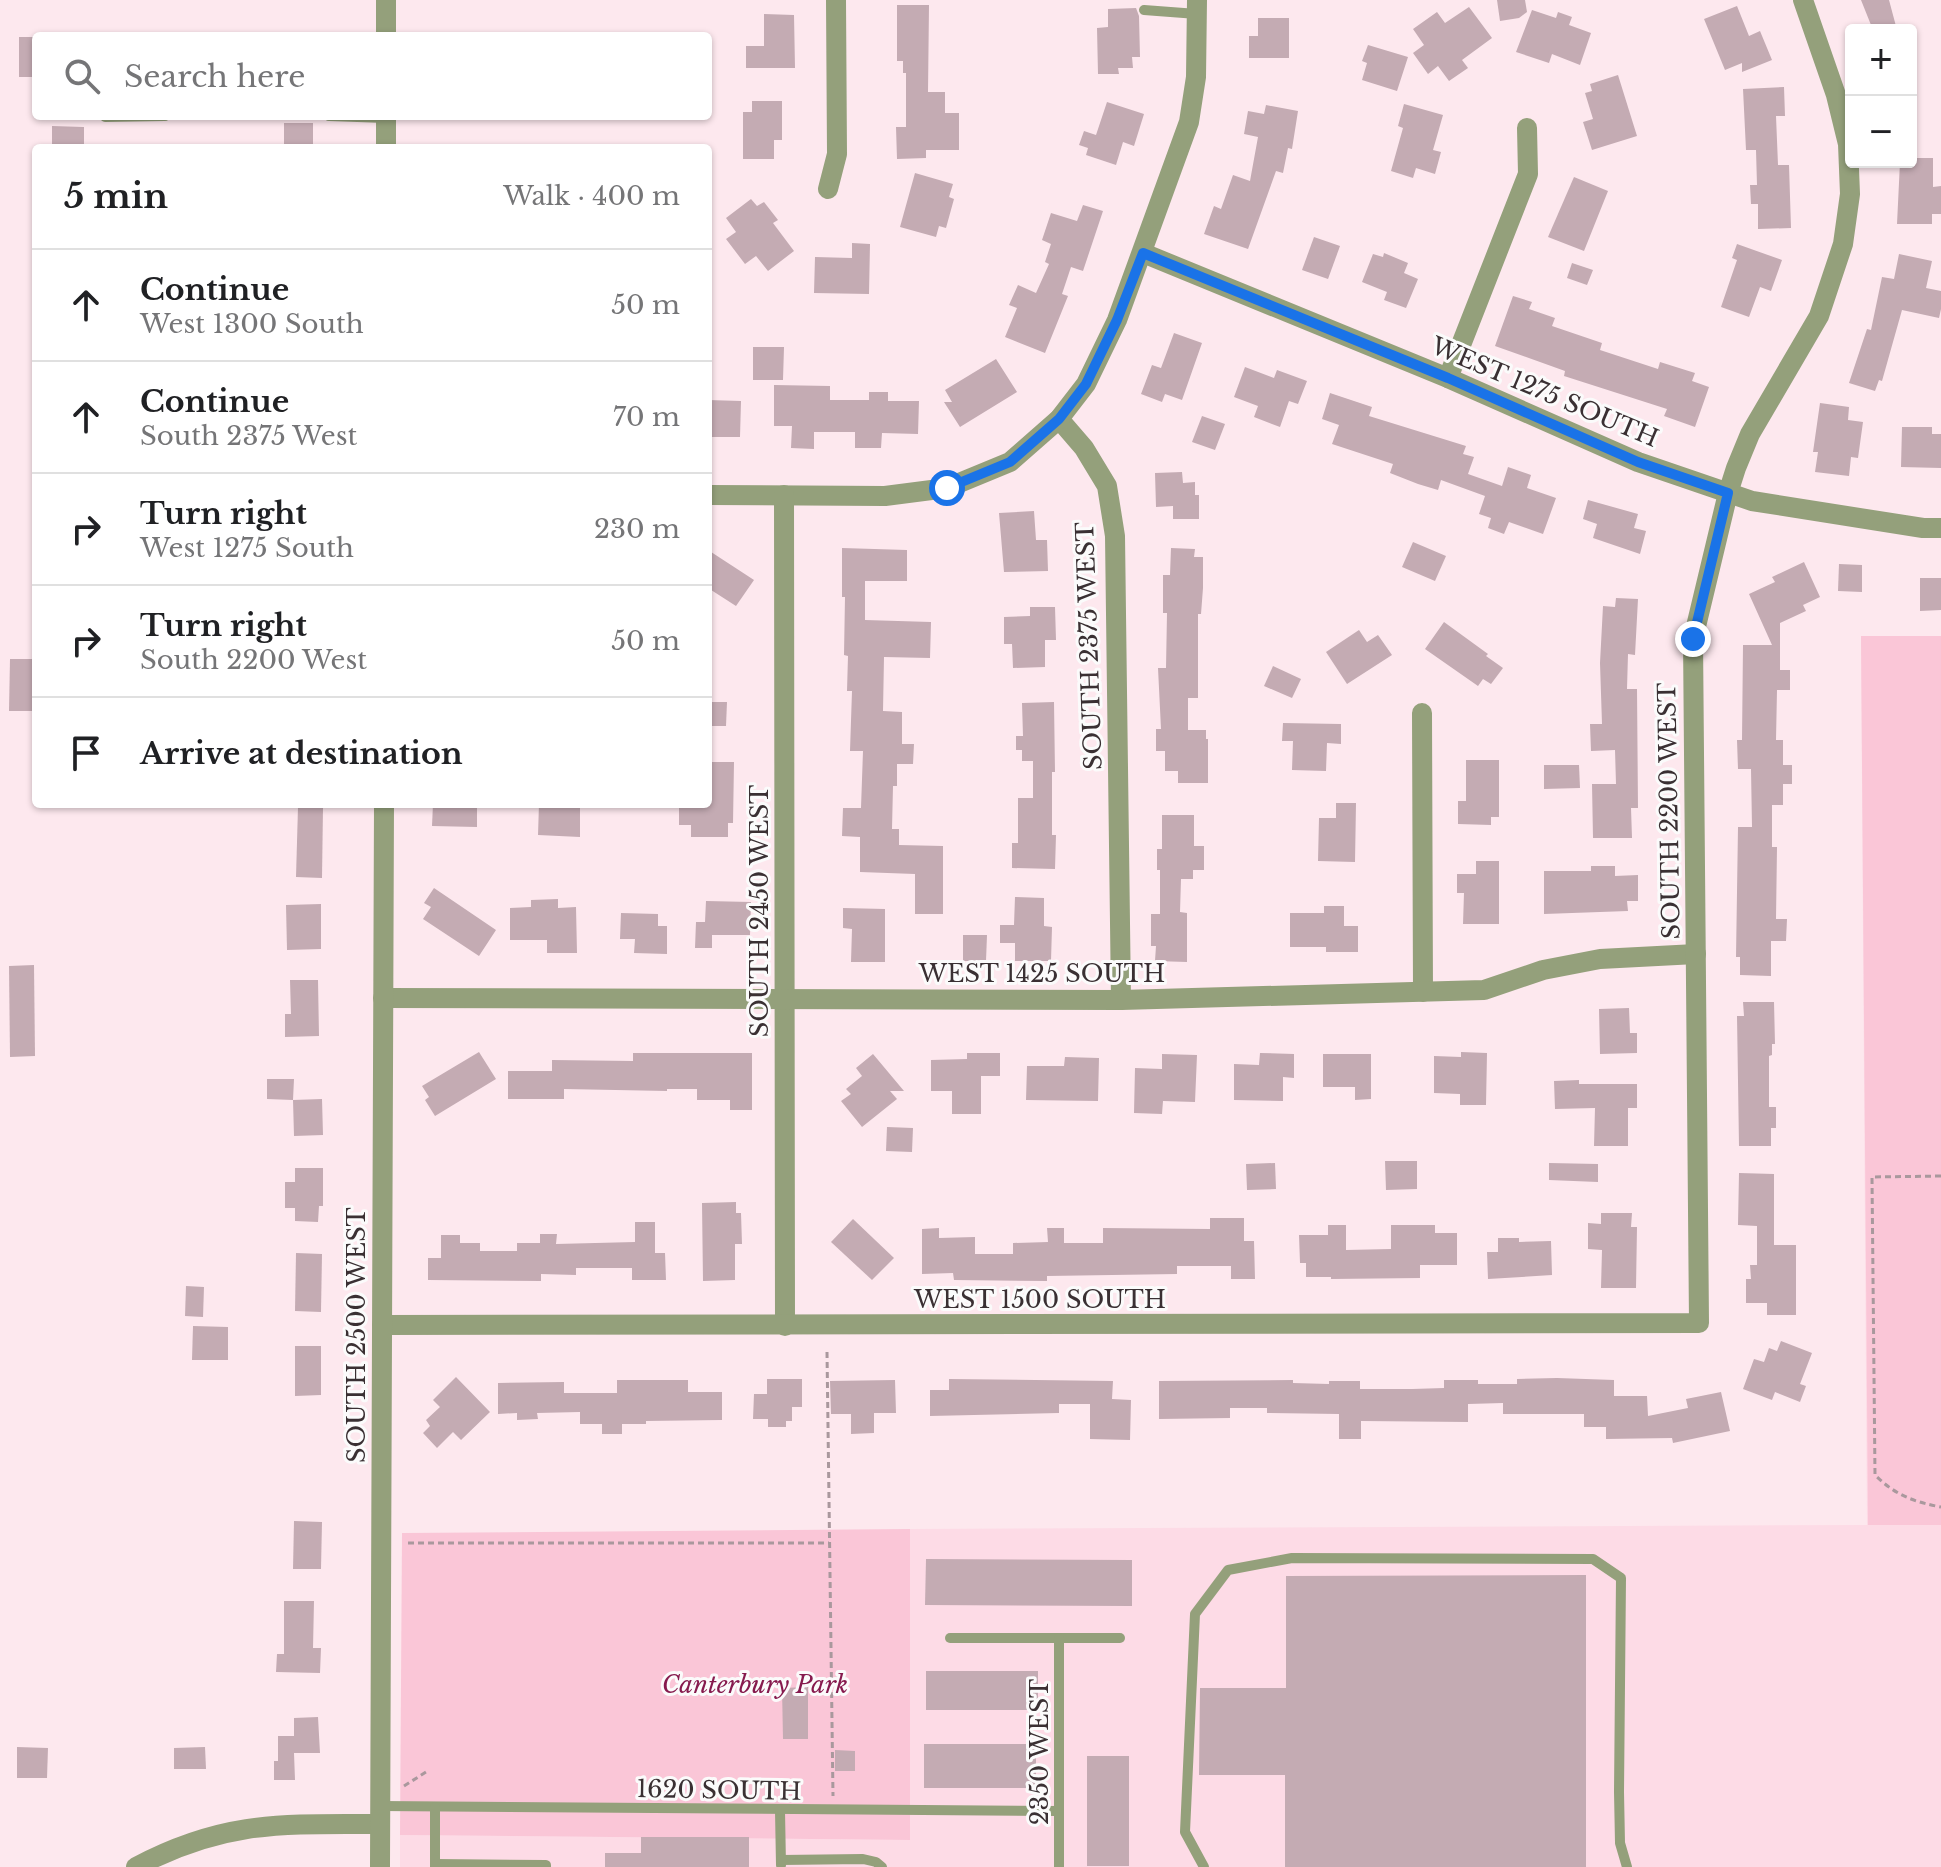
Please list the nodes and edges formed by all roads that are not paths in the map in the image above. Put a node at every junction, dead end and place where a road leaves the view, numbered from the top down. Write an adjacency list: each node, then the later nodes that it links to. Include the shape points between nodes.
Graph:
1 (386, 0): 6 (street)
2 (836, 0): 10 (street, via 837,154)
3 (1803, 0): 14 (street, SOUTH 2200 WEST, via 1848,144 1850,194 1843,244 1819,316 1750,434)
4 (1197, 7): 5 (lane); 11 (street, via 1189,122)
5 (1144, 10)
6 (386, 32)
7 (386, 120): 9 (street)
8 (1527, 128): 12 (street, via 1528,174)
9 (386, 144)
10 (828, 189)
11 (1143, 253): 12 (street, WEST 1275 SOUTH); 13 (street, via 1086,384)
12 (1448, 378): 14 (street, WEST 1275 SOUTH, via 1638,462)
13 (1059, 419): 16 (street, via 1010,462 947,488 885,496); 24 (street, SOUTH 2375 WEST, via 1107,486 1115,536)
14 (1728, 493): 17 (street, WEST 1275 SOUTH, via 1752,501); 20 (street, SOUTH 2200 WEST, via 1693,639)
15 (712, 495): 16 (street)
16 (784, 495): 23 (street, SOUTH 2450 WEST)
17 (1941, 528)
18 (1422, 713): 21 (street)
19 (384, 808): 22 (street, SOUTH 2500 WEST)
20 (1696, 954): 21 (street, WEST 1425 SOUTH, via 1600,959 1543,970 1484,990); 25 (street, SOUTH 2200 WEST)
21 (1423, 992): 24 (street, WEST 1425 SOUTH)
22 (383, 998): 23 (street, WEST 1425 SOUTH); 26 (street, SOUTH 2500 WEST)
23 (785, 1000): 24 (street, WEST 1425 SOUTH); 27 (street, SOUTH 2450 WEST)
24 (1121, 1000)
25 (1699, 1323): 27 (street, WEST 1500 SOUTH)
26 (382, 1325): 27 (street, WEST 1500 SOUTH); 34 (street, SOUTH 2500 WEST)
27 (785, 1326)
28 (950, 1638): 29 (lane)
29 (1059, 1638): 30 (lane); 33 (lane, 2350 WEST)
30 (1120, 1638)
31 (435, 1807): 32 (lane, 1620 SOUTH); 34 (lane, 1620 SOUTH); 36 (lane)
32 (780, 1811): 33 (lane, 1620 SOUTH); 35 (lane)
33 (1059, 1811): 41 (lane, 2350 WEST)
34 (380, 1815): 37 (street, via 248,1827 180,1845); 38 (street, SOUTH 2500 WEST)
35 (781, 1864): 40 (lane, via 863,1859)
36 (435, 1866): 39 (lane)
37 (136, 1867)
38 (380, 1867)
39 (546, 1867)
40 (882, 1867)
41 (1059, 1867)
42 (1204, 1867): 43 (lane, via 1185,1832 1195,1614 1228,1570 1308,1558 1593,1559 1621,1578 1619,1804)
43 (1627, 1867)

